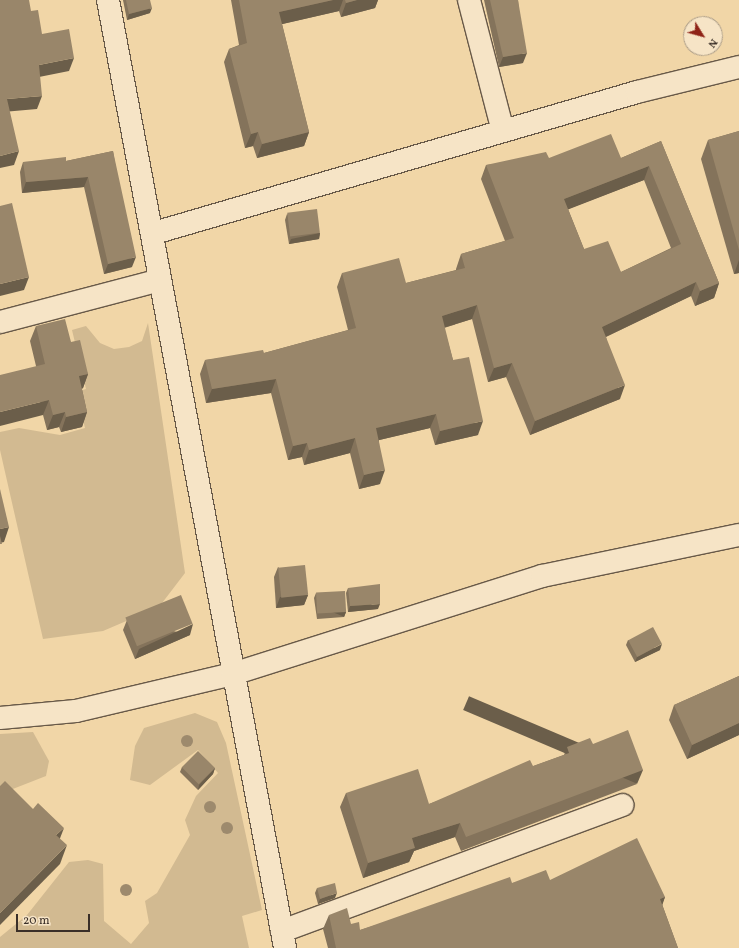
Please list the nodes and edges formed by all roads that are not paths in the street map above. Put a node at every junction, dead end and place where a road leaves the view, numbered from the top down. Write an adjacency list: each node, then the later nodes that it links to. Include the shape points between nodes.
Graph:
1 (108, 0): 5 (street)
2 (469, 0): 4 (street)
3 (739, 67): 4 (street)
4 (503, 131): 5 (street)
5 (154, 233): 6 (street)
6 (160, 280): 7 (street); 9 (street)
7 (0, 322)
8 (739, 535): 9 (street, via 542,576)
9 (233, 674): 10 (street, via 76,711); 12 (street)
10 (0, 718)
11 (622, 805): 12 (street)
12 (284, 940)

